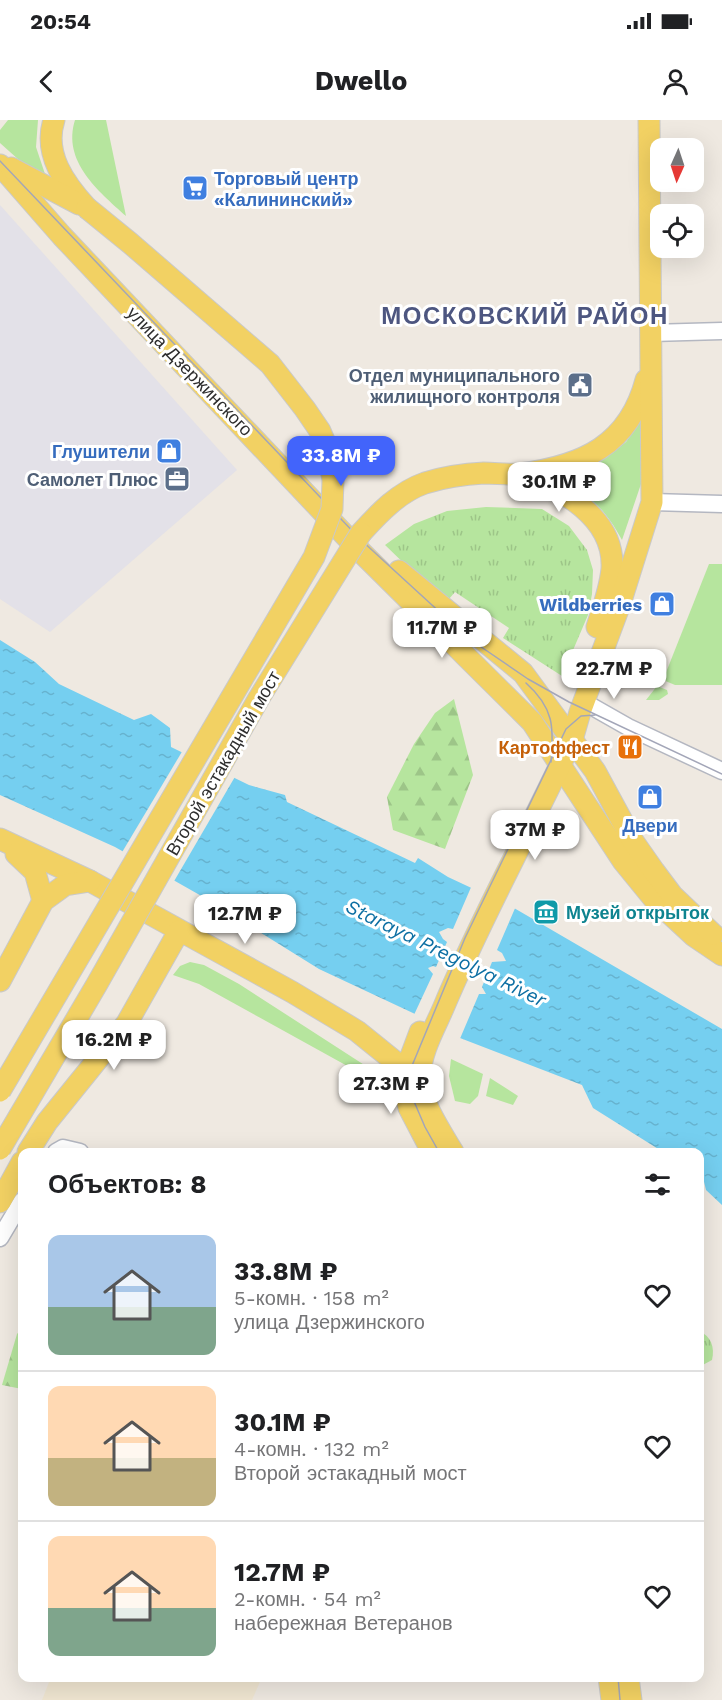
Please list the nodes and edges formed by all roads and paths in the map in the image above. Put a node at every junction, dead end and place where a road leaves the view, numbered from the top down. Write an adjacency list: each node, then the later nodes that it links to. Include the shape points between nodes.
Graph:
1 (54, 120): 4 (main road, via 52,149 58,170)
2 (649, 120): 7 (main road)
3 (0, 163): 4 (main road); 5 (main road, улица Дзержинского)
4 (87, 208): 24 (main road, Второй эстакадный мост, bridge, via 270,364 320,431 333,480 332,509 314,556)
5 (77, 252): 13 (main road, улица Дзержинского, via 90,251 375,550 522,673); 14 (main road, улица Дзержинского, via 357,548 532,722)
6 (722, 331): 7 (street)
7 (651, 333): 8 (main road)
8 (651, 365): 9 (main road, Второй эстакадный мост, via 635,410 610,443 589,456); 10 (main road)
9 (519, 474): 13 (main road, Второй эстакадный мост, via 544,482 579,502 608,544 612,568 606,601); 28 (main road, Второй эстакадный мост, bridge, via 482,473 423,484 400,496 361,533 259,698)
10 (652, 502): 11 (street); 12 (main road)
11 (722, 504)
12 (584, 702): 13 (main road); 15 (street)
13 (566, 727): 14 (main road); 20 (main road, via 654,871)
14 (555, 759): 21 (main road, улица Дзержинского, via 623,861 654,899 694,936); 23 (main road, via 487,898)
15 (722, 771)
16 (0, 840): 17 (main road); 18 (main road, via 35,872)
17 (90, 881): 18 (main road, via 65,885); 19 (main road)
18 (43, 902): 22 (main road)
19 (179, 931): 23 (main road, via 357,1031); 25 (main road, via 127,1023)
20 (722, 942)
21 (722, 955)
22 (0, 981)
23 (412, 1073): 26 (main road, via 402,1080 405,1098); 27 (main road)
24 (0, 1091)
25 (31, 1148)
26 (430, 1148)
27 (451, 1148)
28 (0, 1149)
29 (18, 1169): 30 (main road)
30 (0, 1202)
31 (18, 1208): 32 (street)
32 (0, 1238)
33 (610, 1682): 35 (main road)
34 (629, 1682): 36 (main road)
35 (612, 1700)
36 (631, 1700)

